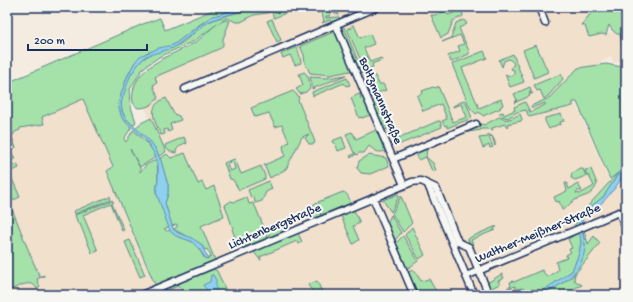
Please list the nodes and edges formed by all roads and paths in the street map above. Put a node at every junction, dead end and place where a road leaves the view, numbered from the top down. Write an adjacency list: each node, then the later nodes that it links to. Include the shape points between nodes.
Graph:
1 (377, 7): 4 (street)
2 (539, 7): 3 (street)
3 (545, 23)
4 (336, 25): 5 (street); 7 (street, Boltzmannstraße)
5 (185, 89)
6 (476, 124): 7 (street)
7 (393, 159): 9 (street, Boltzmannstraße)
8 (428, 184): 9 (street, Lichtenbergstraße, via 418,180); 12 (street, via 436,188 458,242 469,247); 13 (street)
9 (404, 185): 10 (street, Lichtenbergstraße)
10 (373, 198): 14 (street, Lichtenbergstraße); 15 (street)
11 (626, 228): 12 (street, Walther-Meißner-Straße, via 619,212)
12 (479, 271): 13 (street, Walther-Meißner-Straße); 17 (street)
13 (466, 276): 16 (street)
14 (141, 295)
15 (414, 295)
16 (474, 295)
17 (490, 295)

